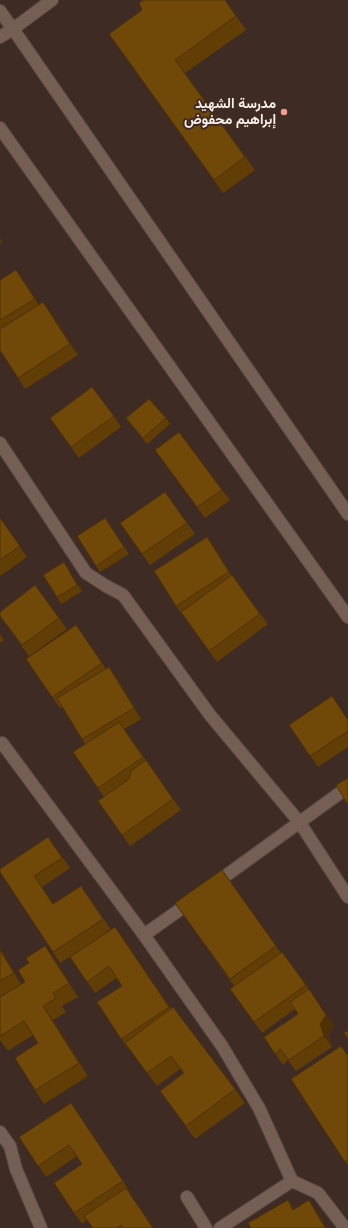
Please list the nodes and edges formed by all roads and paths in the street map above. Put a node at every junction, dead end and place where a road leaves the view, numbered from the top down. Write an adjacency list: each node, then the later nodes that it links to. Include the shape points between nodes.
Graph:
1 (52, 0): 3 (street)
2 (0, 11): 3 (street)
3 (13, 29): 4 (street); 7 (street)
4 (0, 37)
5 (0, 128): 8 (street)
6 (0, 443): 11 (street, via 86,573 123,595 210,715)
7 (348, 514)
8 (348, 617)
9 (0, 745): 13 (street, via 2,743)
10 (348, 787): 11 (street)
11 (300, 822): 12 (street); 13 (street)
12 (348, 897)
13 (144, 935): 15 (street, via 222,1046 258,1108)
14 (0, 1132): 17 (street, via 10,1146 16,1169)
15 (292, 1181): 19 (street); 20 (street, via 318,1193)
16 (188, 1197): 18 (street)
17 (41, 1228)
18 (206, 1228)
19 (220, 1228)
20 (345, 1228)

